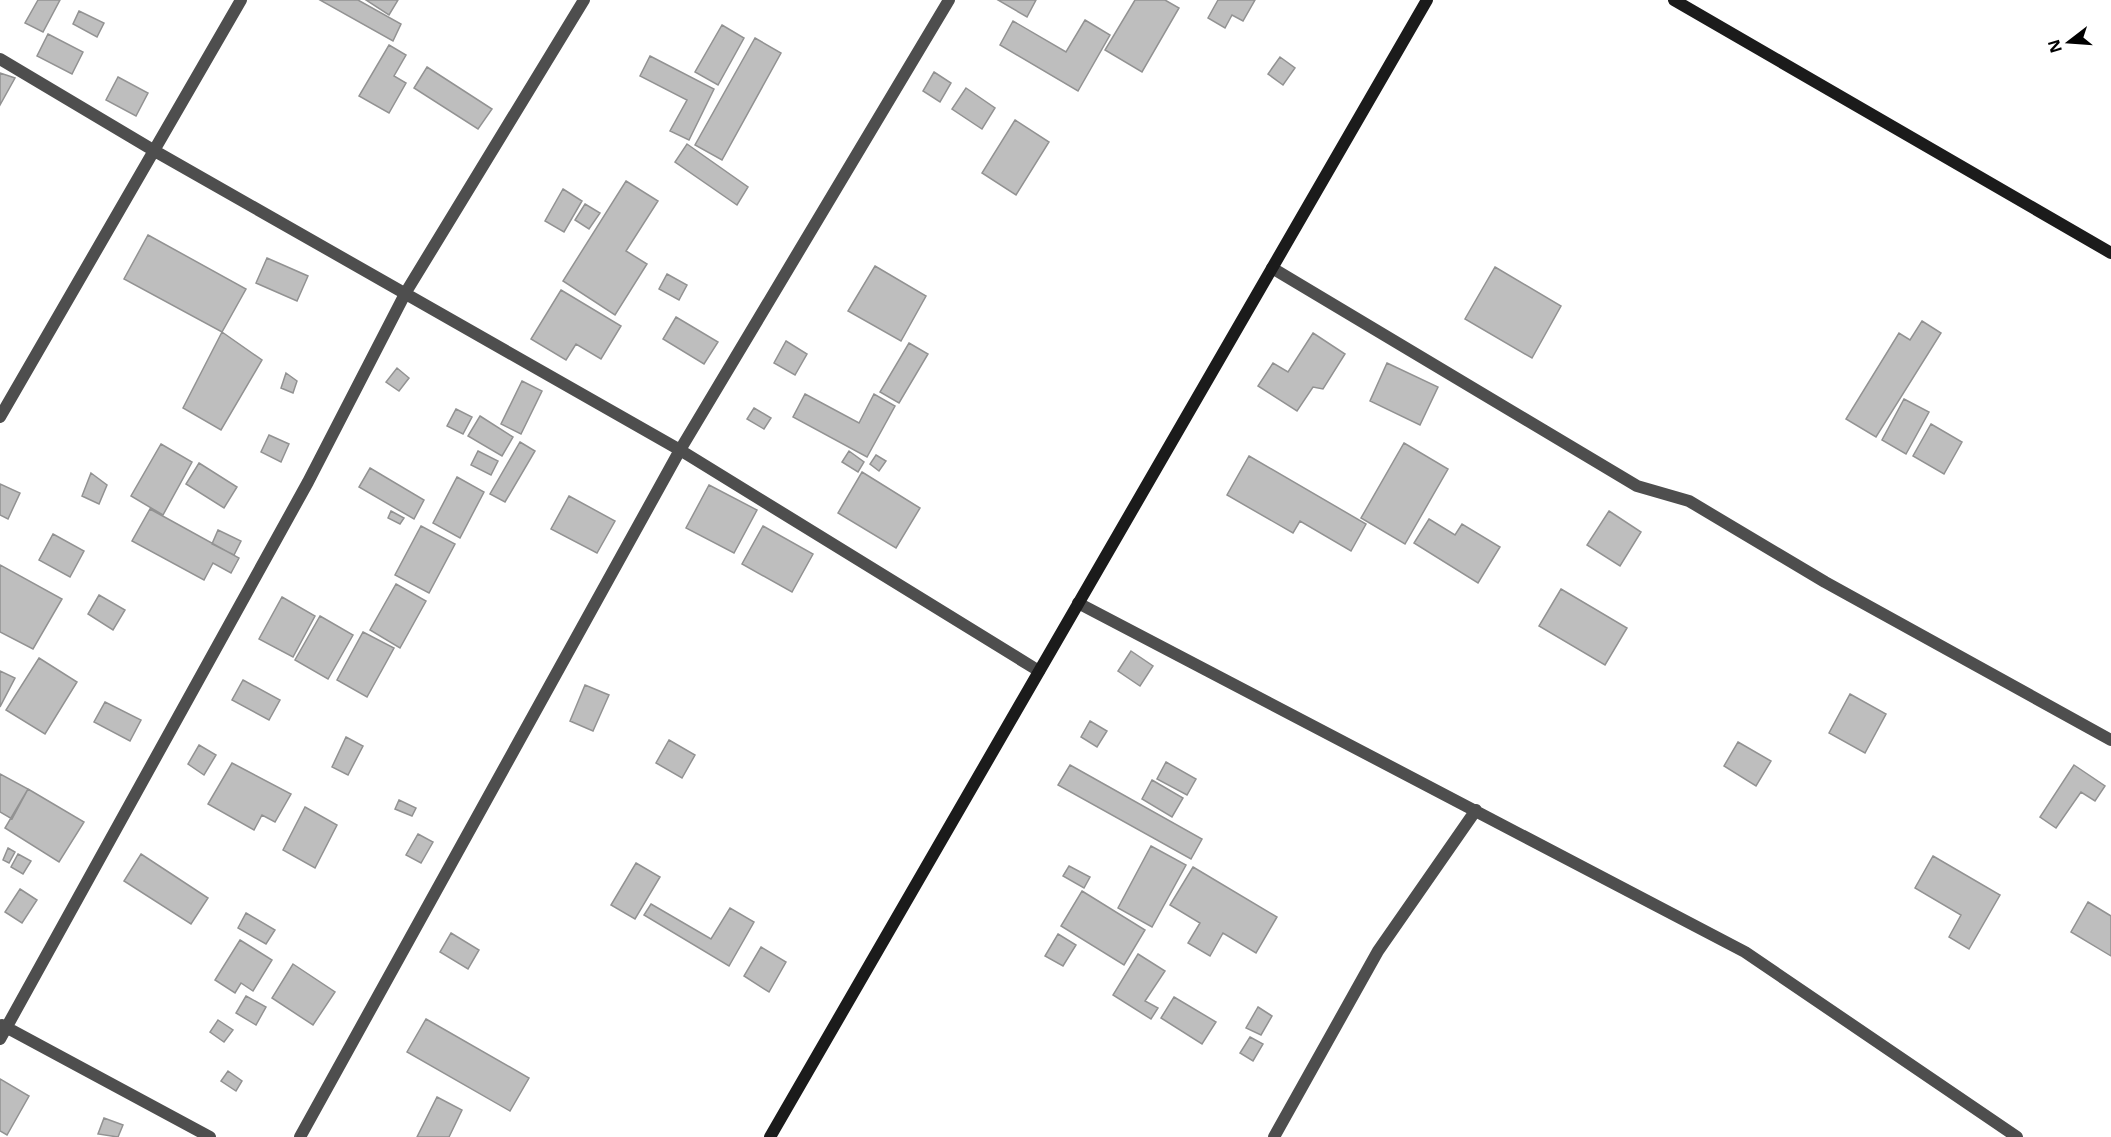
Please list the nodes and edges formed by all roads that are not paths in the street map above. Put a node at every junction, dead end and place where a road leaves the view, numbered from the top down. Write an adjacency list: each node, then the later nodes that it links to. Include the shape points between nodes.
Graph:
1 (241, 0): 7 (street)
2 (584, 0): 10 (street)
3 (949, 0): 12 (street)
4 (1427, 0): 9 (street)
5 (1674, 0): 8 (street)
6 (0, 59): 7 (street)
7 (153, 150): 10 (street); 11 (street)
8 (2111, 253)
9 (1272, 268): 13 (street); 15 (street, via 1637,486 1689,501 1825,582)
10 (406, 292): 12 (street); 17 (street, via 308,482)
11 (0, 417)
12 (680, 450): 14 (street); 20 (street)
13 (1078, 603): 14 (street); 16 (street)
14 (1039, 670): 21 (street)
15 (2111, 740)
16 (1476, 810): 22 (street, via 1378,951); 23 (street, via 1745,952)
17 (3, 1025): 18 (street); 19 (street)
18 (0, 1039)
19 (210, 1137)
20 (300, 1137)
21 (770, 1137)
22 (1274, 1137)
23 (2017, 1137)

